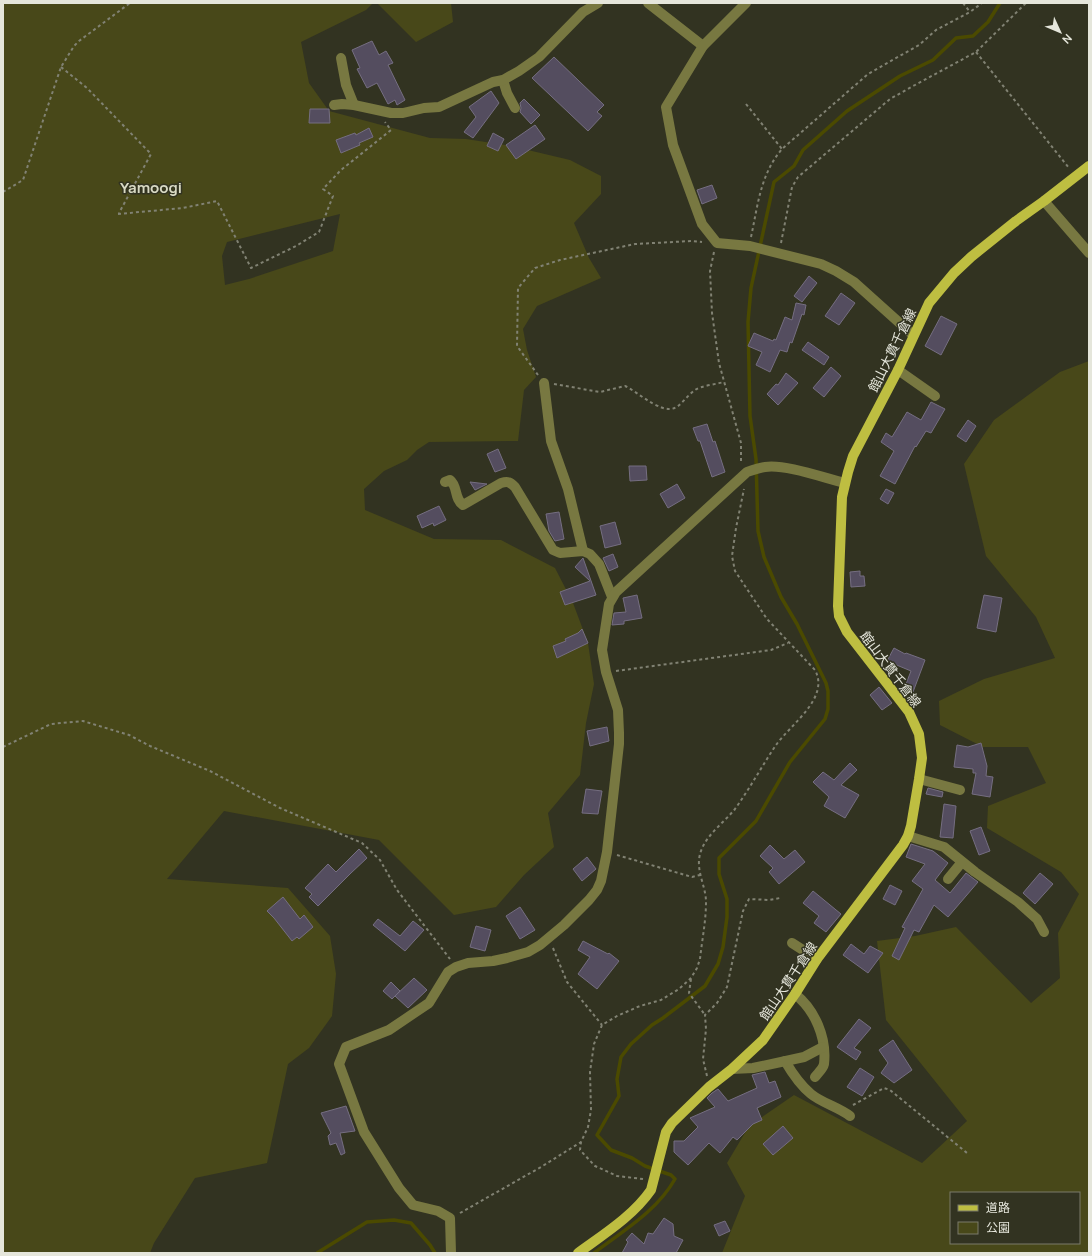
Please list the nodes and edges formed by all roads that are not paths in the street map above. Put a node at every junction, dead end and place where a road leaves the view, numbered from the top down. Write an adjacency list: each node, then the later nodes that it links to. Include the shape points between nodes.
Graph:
1 (598, 3): 6 (street, via 583,12 539,57)
2 (648, 3): 4 (street)
3 (746, 3): 4 (street)
4 (703, 46): 13 (street, via 666,107 674,145 702,224 717,242 750,246 821,264 836,271 854,282)
5 (341, 58): 7 (street, via 346,85)
6 (503, 80): 7 (street, via 493,82 439,107 391,113); 9 (street)
7 (354, 105): 8 (street)
8 (334, 106)
9 (515, 108)
10 (1089, 166): 11 (main road, 館山大貫千倉線)
11 (1044, 201): 12 (street); 13 (main road, 館山大貫千倉線, via 988,242 954,274 929,303)
12 (1089, 253)
13 (914, 335): 14 (main road, 館山大貫千倉線)
14 (898, 370): 16 (street); 18 (main road, 館山大貫千倉線, via 853,456)
15 (544, 383): 19 (street, via 551,441 568,489)
16 (935, 396)
17 (445, 482): 19 (street, via 450,480 453,483 459,503 463,505 501,483 511,483 553,550 560,553)
18 (845, 483): 20 (street, via 788,468 765,467 747,472); 21 (main road, 館山大貫千倉線, via 841,518 839,616 847,632 915,723 922,758)
19 (583, 551): 20 (street, via 590,554 599,564)
20 (612, 597): 35 (street, via 602,650 618,710 619,733 607,852 598,890 564,925 528,952 493,961 468,963 448,972 429,1003 389,1030 346,1047 340,1064 364,1132 399,1188 413,1205 438,1211 450,1218)
21 (919, 779): 22 (street); 23 (main road, 館山大貫千倉線)
22 (960, 790)
23 (908, 836): 24 (street, via 944,847); 28 (main road, 館山大貫千倉線)
24 (962, 862): 25 (street); 26 (street, via 1018,902 1037,919)
25 (948, 879)
26 (1044, 932)
27 (792, 943): 28 (street)
28 (817, 959): 29 (main road, 館山大貫千倉線)
29 (795, 994): 30 (street, via 804,1001 819,1026); 32 (main road, 館山大貫千倉線, via 764,1040)
30 (823, 1047): 31 (street, via 804,1057); 33 (street, via 824,1066)
31 (785, 1062): 32 (street); 34 (street, via 796,1080 811,1094)
32 (732, 1069): 36 (main road, 館山大貫千倉線, via 709,1087 672,1123 666,1132 651,1190 634,1210)
33 (815, 1077)
34 (846, 1113)
35 (451, 1253)
36 (578, 1253)

